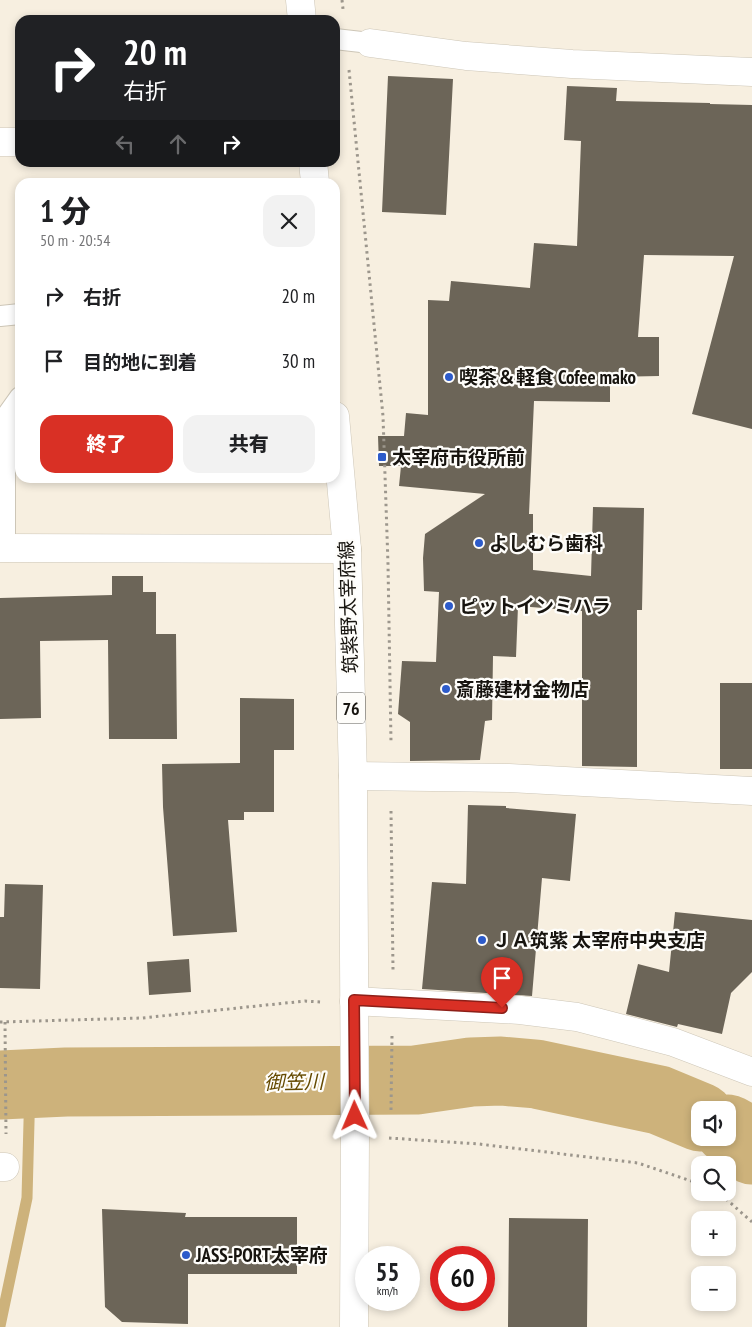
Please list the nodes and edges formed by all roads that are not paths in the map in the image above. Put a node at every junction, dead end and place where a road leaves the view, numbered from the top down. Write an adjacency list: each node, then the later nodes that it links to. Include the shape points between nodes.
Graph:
1 (300, 0): 2 (street)
2 (302, 15)
3 (340, 40): 4 (lane)
4 (370, 43): 5 (street, via 466,56)
5 (752, 72)
6 (0, 142): 7 (street)
7 (15, 142)
8 (15, 314): 9 (lane)
9 (0, 316)
10 (15, 403): 11 (lane)
11 (3, 416): 13 (lane)
12 (340, 471): 14 (street, 筑紫野太宰府線 / 76)
13 (2, 548): 14 (street)
14 (347, 549): 15 (street, 筑紫野太宰府線 / 76)
15 (353, 776): 16 (street, via 509,778); 17 (street, 筑紫野太宰府線 / 76)
16 (752, 791)
17 (353, 1005): 18 (street, via 520,1010 576,1017 673,1042); 19 (street, 76)
18 (752, 1072)
19 (354, 1327)

